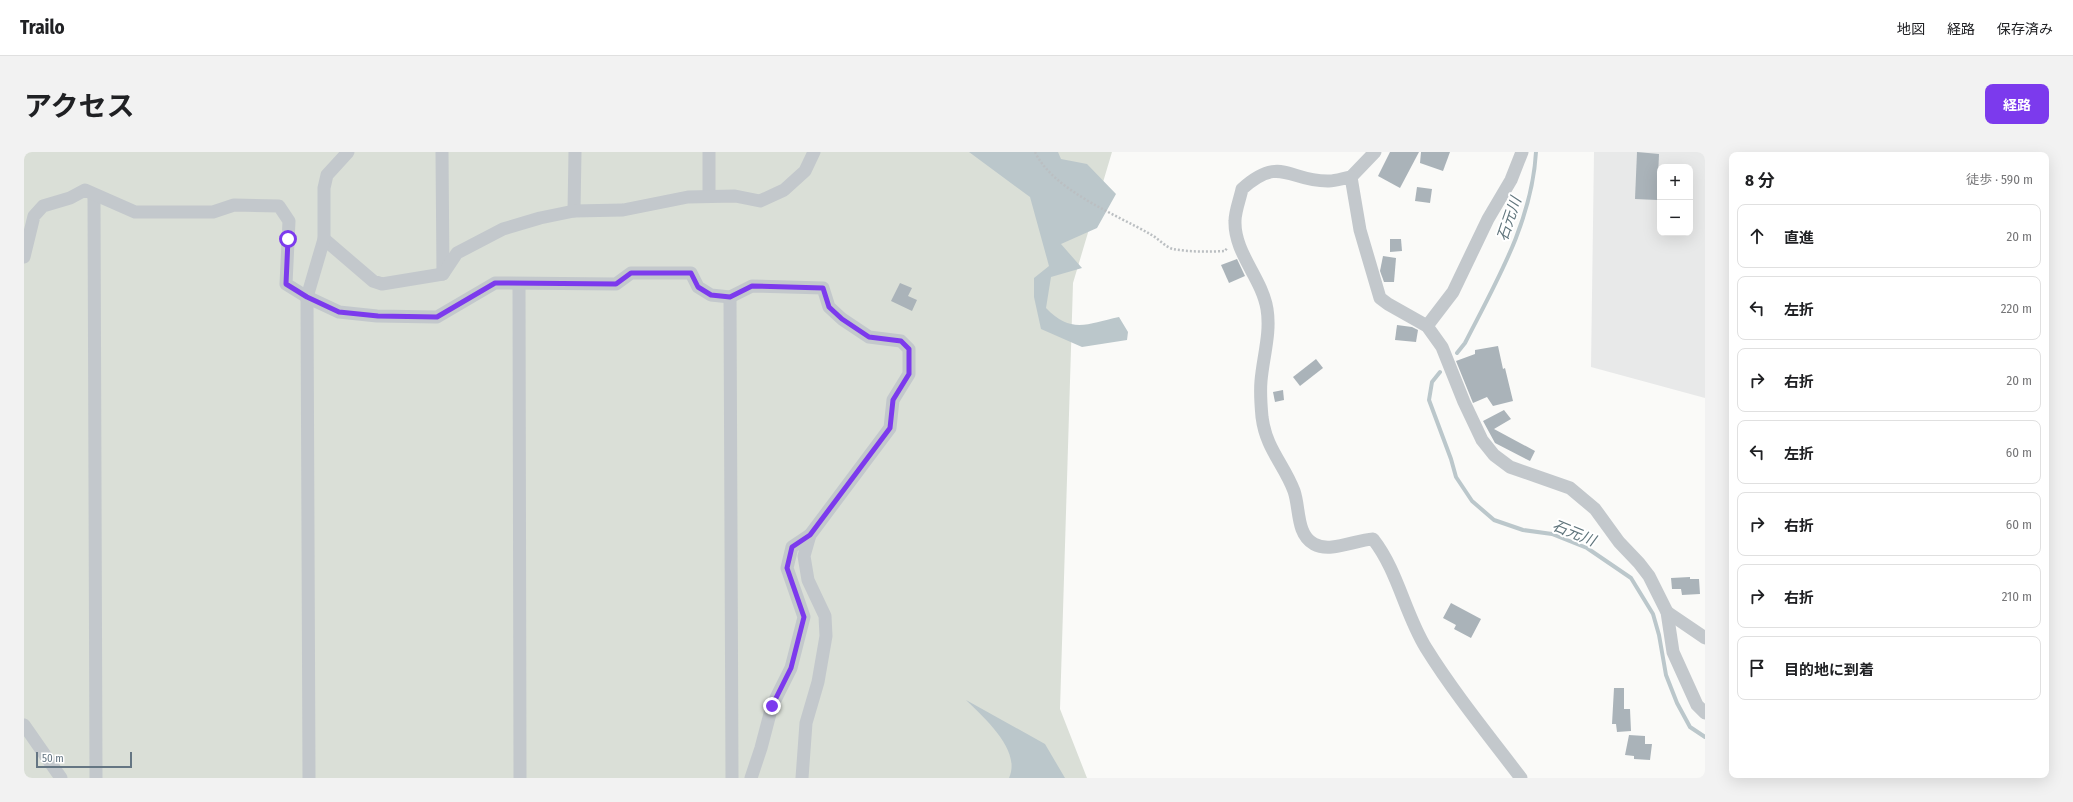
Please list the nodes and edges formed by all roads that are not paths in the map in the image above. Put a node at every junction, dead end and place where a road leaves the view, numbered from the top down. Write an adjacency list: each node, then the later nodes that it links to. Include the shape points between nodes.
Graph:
1 (348, 152): 12 (street, via 327,175 324,188)
2 (442, 152): 14 (street)
3 (575, 152): 11 (street)
4 (709, 152): 10 (street)
5 (814, 152): 10 (street, via 805,171 784,190 760,202 735,196)
6 (1375, 152): 8 (street)
7 (1522, 152): 18 (street, via 1511,180 1488,219 1453,292)
8 (1351, 177): 18 (street, via 1360,230 1380,298); 31 (street, via 1329,181 1276,170 1262,174 1242,189 1235,220 1236,237 1267,308 1266,353 1261,381 1262,418 1269,445 1294,491 1305,535 1313,543 1325,547 1373,539 1385,557 1425,647)
9 (94, 195): 13 (street, via 85,190 70,198 43,206 34,216); 16 (street, via 135,212 213,212 234,205 279,206 289,221 286,284); 25 (street)
10 (709, 196): 11 (street, via 688,197 623,210)
11 (574, 211): 14 (street, via 503,229 457,253)
12 (324, 239): 14 (street, via 373,281 382,284); 16 (street)
13 (24, 257)
14 (443, 274)
15 (519, 284): 16 (street, via 495,283 437,317 378,316 339,312); 17 (street, via 616,284 631,273 691,273 698,287 711,295); 27 (street)
16 (307, 297): 26 (street)
17 (730, 297): 19 (street, via 752,286 823,288 829,307 842,319 869,337 901,341 909,349 909,374 893,400 890,428); 28 (street)
18 (1427, 326): 20 (street, via 1442,347 1464,402 1488,448 1510,467 1560,483 1583,498 1595,509 1618,542 1649,576)
19 (810, 535): 29 (street, via 792,547 787,568 804,617 791,668 772,706 762,748); 30 (street, via 804,556 808,580 824,616 826,636 818,682 806,723)
20 (1667, 612): 21 (street); 22 (street, via 1673,652 1697,705)
21 (1705, 638)
22 (1705, 713)
23 (24, 725): 24 (street)
24 (61, 778)
25 (96, 778)
26 (309, 778)
27 (520, 778)
28 (732, 778)
29 (751, 778)
30 (802, 778)
31 (1521, 778)

